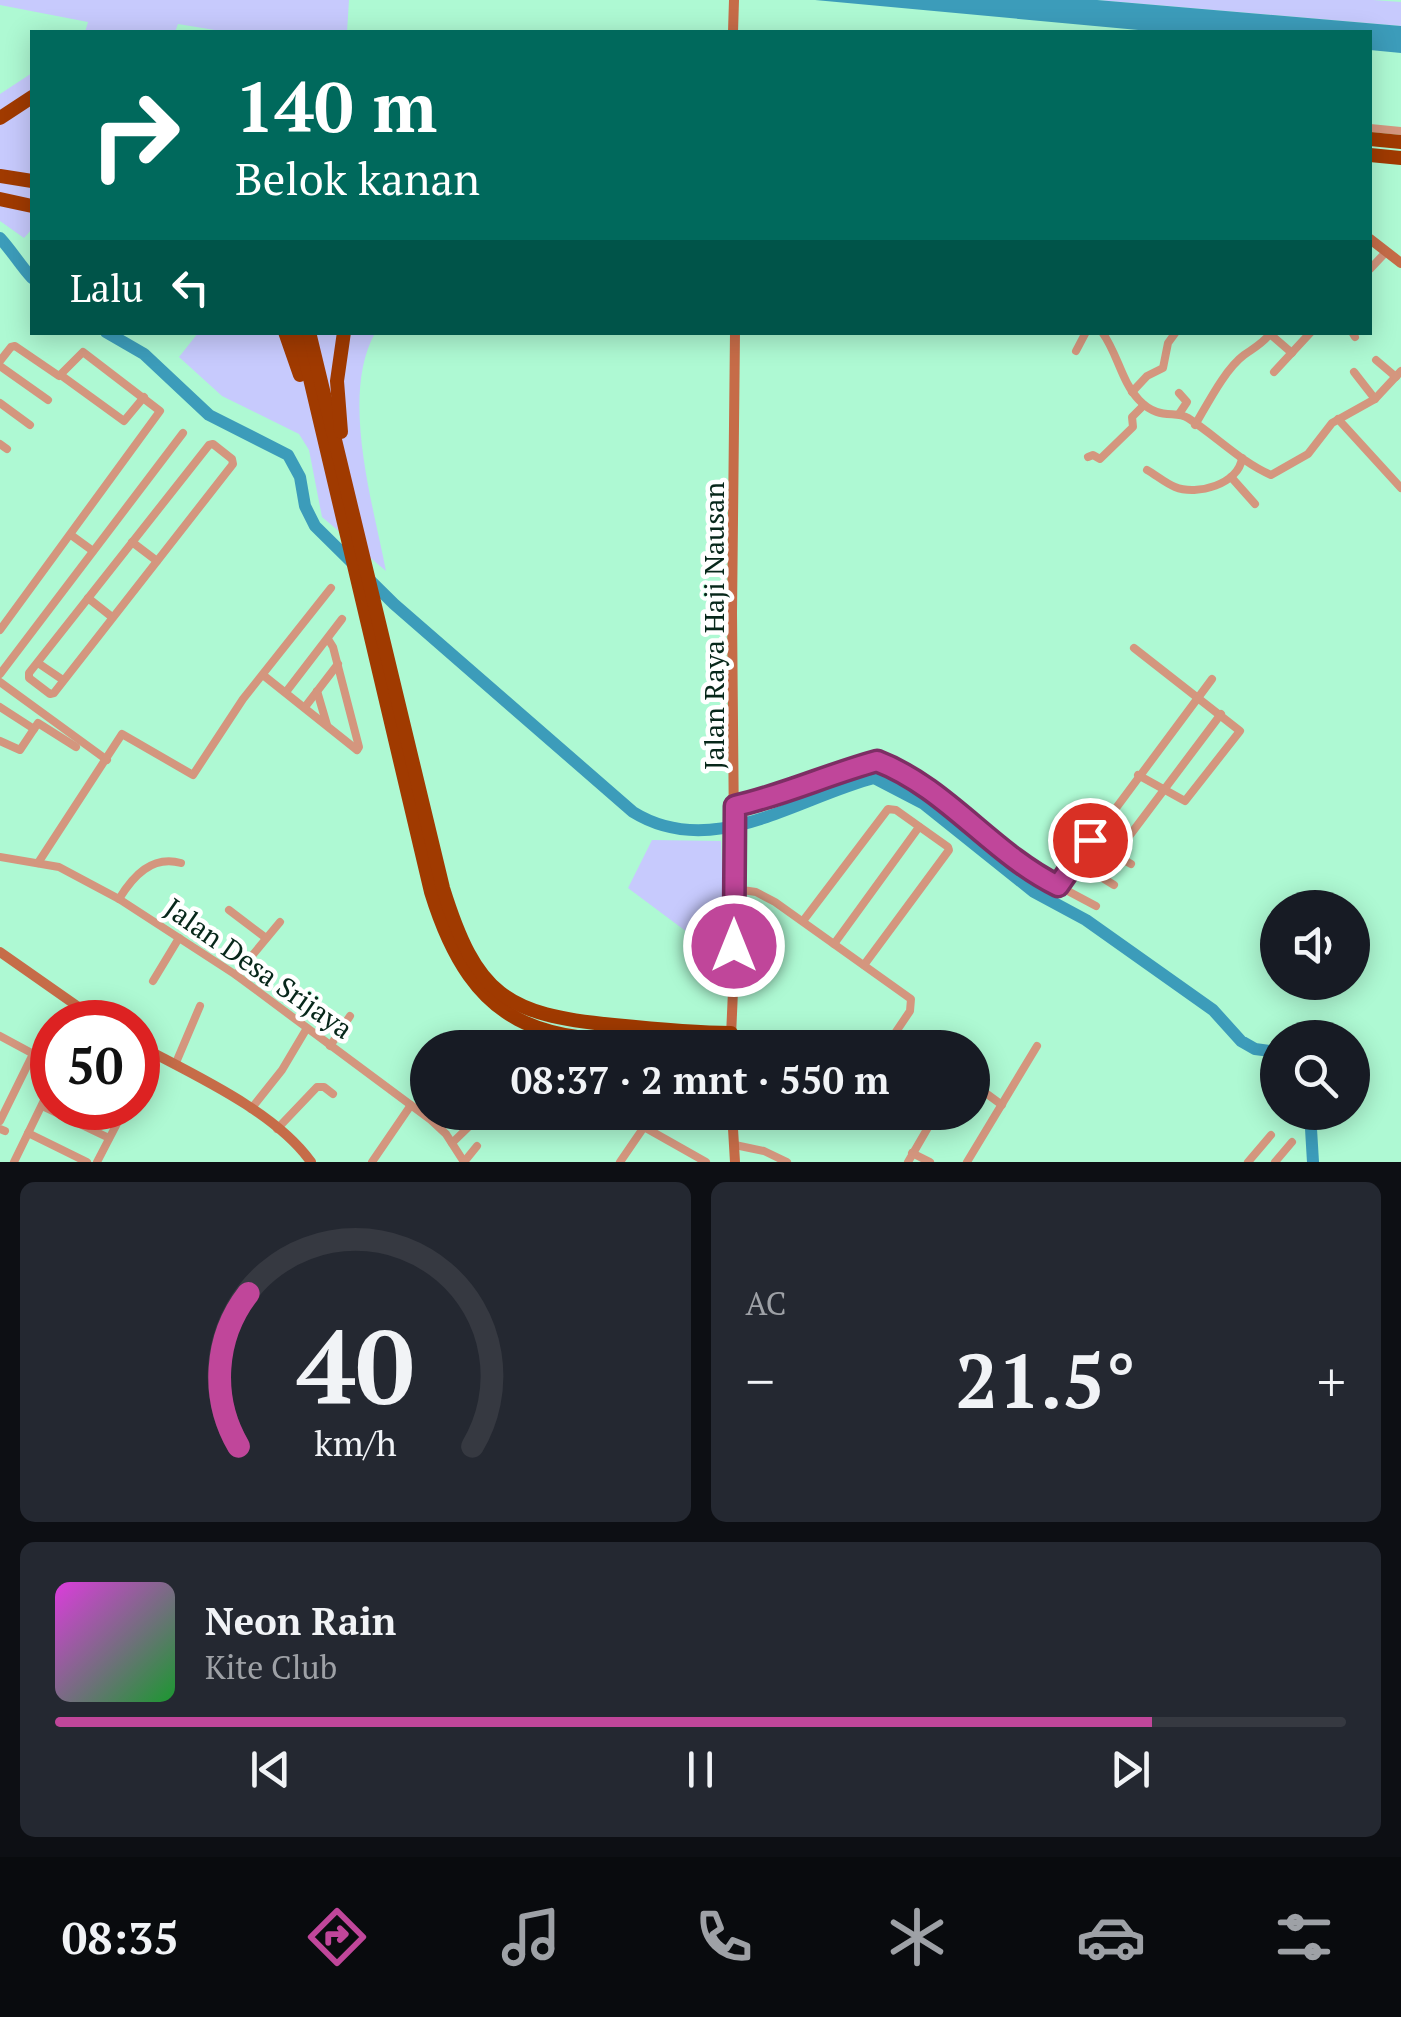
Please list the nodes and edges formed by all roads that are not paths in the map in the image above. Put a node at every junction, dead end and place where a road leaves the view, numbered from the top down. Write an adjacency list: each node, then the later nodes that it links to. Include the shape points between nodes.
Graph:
1 (734, 0): 2 (main road)
2 (733, 30)
3 (30, 98): 4 (highway)
4 (0, 118)
5 (1372, 128): 6 (street)
6 (1400, 132)
7 (1372, 138): 8 (highway)
8 (1401, 142)
9 (1372, 155): 10 (highway)
10 (1401, 158)
11 (0, 176): 12 (highway)
12 (30, 181)
13 (0, 191): 14 (highway)
14 (30, 196)
15 (0, 199): 16 (highway)
16 (30, 206)
17 (1372, 241): 18 (main road)
18 (1386, 252): 19 (main road); 20 (street)
19 (1401, 262)
20 (1372, 267)
21 (286, 335): 52 (highway)
22 (299, 335): 52 (highway)
23 (311, 335): 59 (highway)
24 (343, 335): 59 (highway, via 337,397)
25 (736, 335): 94 (main road, Jalan Raya Haji Nausan)
26 (1084, 335): 32 (street)
27 (1104, 335): 40 (street)
28 (1174, 335): 40 (street, via 1163,368)
29 (1269, 335): 50 (street, via 1244,356)
30 (1271, 335): 33 (street)
31 (1308, 335): 33 (street)
32 (1076, 351)
33 (1292, 352): 36 (street)
34 (1376, 360): 38 (street)
35 (0, 364): 39 (street, via 15,346); 44 (street)
36 (1274, 372)
37 (1354, 372): 43 (street)
38 (1399, 374): 43 (street)
39 (62, 376): 42 (street, via 83,352); 42 (street, via 124,421)
40 (1132, 392): 46 (street)
41 (1179, 393): 47 (street, via 1188,402)
42 (144, 396): 60 (street, via 160,414)
43 (1374, 398): 48 (street)
44 (48, 400)
45 (0, 403): 49 (street)
46 (1144, 405): 47 (street, via 1166,416); 53 (street, via 1132,417 1133,427 1100,459)
47 (1179, 414): 50 (street)
48 (1338, 419): 54 (street, via 1308,454 1276,474); 57 (street)
49 (30, 425)
50 (1195, 425): 54 (street)
51 (183, 432): 62 (street)
52 (328, 456): 90 (highway)
53 (1088, 457)
54 (1242, 458): 56 (street)
55 (1147, 470): 56 (street, via 1187,490)
56 (1231, 477): 58 (street)
57 (1400, 485)
58 (1256, 504)
59 (352, 512): 90 (highway)
60 (71, 535): 62 (street); 68 (street)
61 (132, 542): 63 (street); 63 (street, via 213,444 234,462); 65 (street)
62 (93, 551): 73 (street)
63 (157, 561): 66 (street)
64 (331, 588): 74 (street)
65 (88, 598): 66 (street); 71 (street)
66 (112, 617): 76 (street)
67 (342, 618): 69 (street)
68 (0, 630)
69 (328, 638): 72 (street); 80 (street)
70 (1134, 648): 81 (street)
71 (38, 662): 76 (street); 77 (street, via 28,676)
72 (338, 664): 79 (street); 86 (street, via 358,749)
73 (0, 674)
74 (263, 674): 80 (street); 91 (street, via 193,775 127,734)
75 (1212, 679): 81 (street)
76 (63, 680): 77 (street, via 52,694)
77 (37, 686): 82 (street)
78 (2, 688): 82 (street)
79 (317, 691): 84 (street); 86 (street)
80 (286, 692): 84 (street)
81 (1198, 696): 85 (street); 92 (street)
82 (27, 700): 91 (street)
83 (0, 706): 87 (street)
84 (304, 706): 86 (street)
85 (1220, 714): 93 (street); 93 (street, via 1240,731 1186,800)
86 (328, 726)
87 (34, 729): 88 (street, via 20,750); 89 (street, via 38,723)
88 (0, 741)
89 (76, 747)
90 (404, 751): 122 (highway, via 440,919 460,963 485,997)
91 (107, 760): 100 (street)
92 (1138, 775): 93 (street); 96 (street)
93 (1162, 791): 97 (street)
94 (735, 808): 104 (street, via 877,761 929,788); 105 (main road, Jalan Raya Haji Nausan)
95 (919, 828): 109 (street, via 888,809); 113 (street); 115 (street, via 949,850)
96 (1090, 840): 97 (street); 99 (street)
97 (1115, 854): 102 (street)
98 (0, 857): 100 (street, Jalan Desa Srijaya)
99 (1074, 860): 103 (street); 104 (street)
100 (38, 863): 106 (street, Jalan Desa Srijaya, via 67,870)
101 (181, 864): 106 (street, via 149,866)
102 (1131, 864)
103 (1114, 885)
104 (1058, 886): 107 (street)
105 (735, 889): 109 (street, via 763,895); 123 (main road, Jalan Raya Haji Nausan)
106 (119, 899): 111 (street, Jalan Desa Srijaya)
107 (1096, 906)
108 (229, 910): 112 (street)
109 (802, 921): 113 (street)
110 (280, 922): 112 (street)
111 (179, 938): 116 (street, Jalan Desa Srijaya); 117 (street)
112 (266, 938): 116 (street)
113 (834, 944): 115 (street)
114 (0, 952): 118 (main road)
115 (864, 965): 124 (street, via 913,1000)
116 (236, 975): 121 (street, Jalan Desa Srijaya)
117 (153, 980)
118 (69, 1000)
119 (200, 1006): 132 (street)
120 (350, 1016): 126 (street)
121 (306, 1028): 126 (street, Jalan Desa Srijaya); 138 (street)
122 (545, 1030)
123 (727, 1030)
124 (898, 1030)
125 (3, 1037): 128 (street); 129 (street)
126 (330, 1046): 135 (street, Jalan Desa Srijaya)
127 (1037, 1046): 136 (street)
128 (0, 1050)
129 (30, 1052)
130 (160, 1057): 132 (main road)
131 (30, 1060): 139 (street)
132 (175, 1065): 138 (main road)
133 (333, 1094): 143 (street, via 317,1087)
134 (990, 1096): 136 (street)
135 (410, 1104)
136 (1002, 1104): 167 (street)
137 (410, 1106): 156 (street)
138 (251, 1110): 143 (main road)
139 (0, 1121)
140 (30, 1130): 148 (street)
141 (92, 1130): 150 (street)
142 (113, 1130): 150 (street)
143 (277, 1130): 160 (main road)
144 (441, 1130): 152 (street, Jalan Desa Srijaya)
145 (465, 1130): 152 (street)
146 (734, 1130): 154 (main road)
147 (926, 1130): 155 (street)
148 (28, 1134): 157 (street); 158 (street)
149 (1271, 1135): 168 (street)
150 (109, 1138): 159 (street)
151 (1292, 1142): 169 (street)
152 (452, 1143): 161 (street, Jalan Desa Srijaya)
153 (476, 1146): 161 (street)
154 (736, 1146): 164 (main road); 165 (street)
155 (910, 1158): 166 (street)
156 (374, 1161)
157 (14, 1162)
158 (88, 1162)
159 (98, 1162)
160 (310, 1162)
161 (464, 1162)
162 (620, 1162): 163 (street, via 644,1127)
163 (706, 1162)
164 (735, 1162)
165 (787, 1162)
166 (930, 1162)
167 (966, 1162)
168 (1248, 1162)
169 (1276, 1162)

